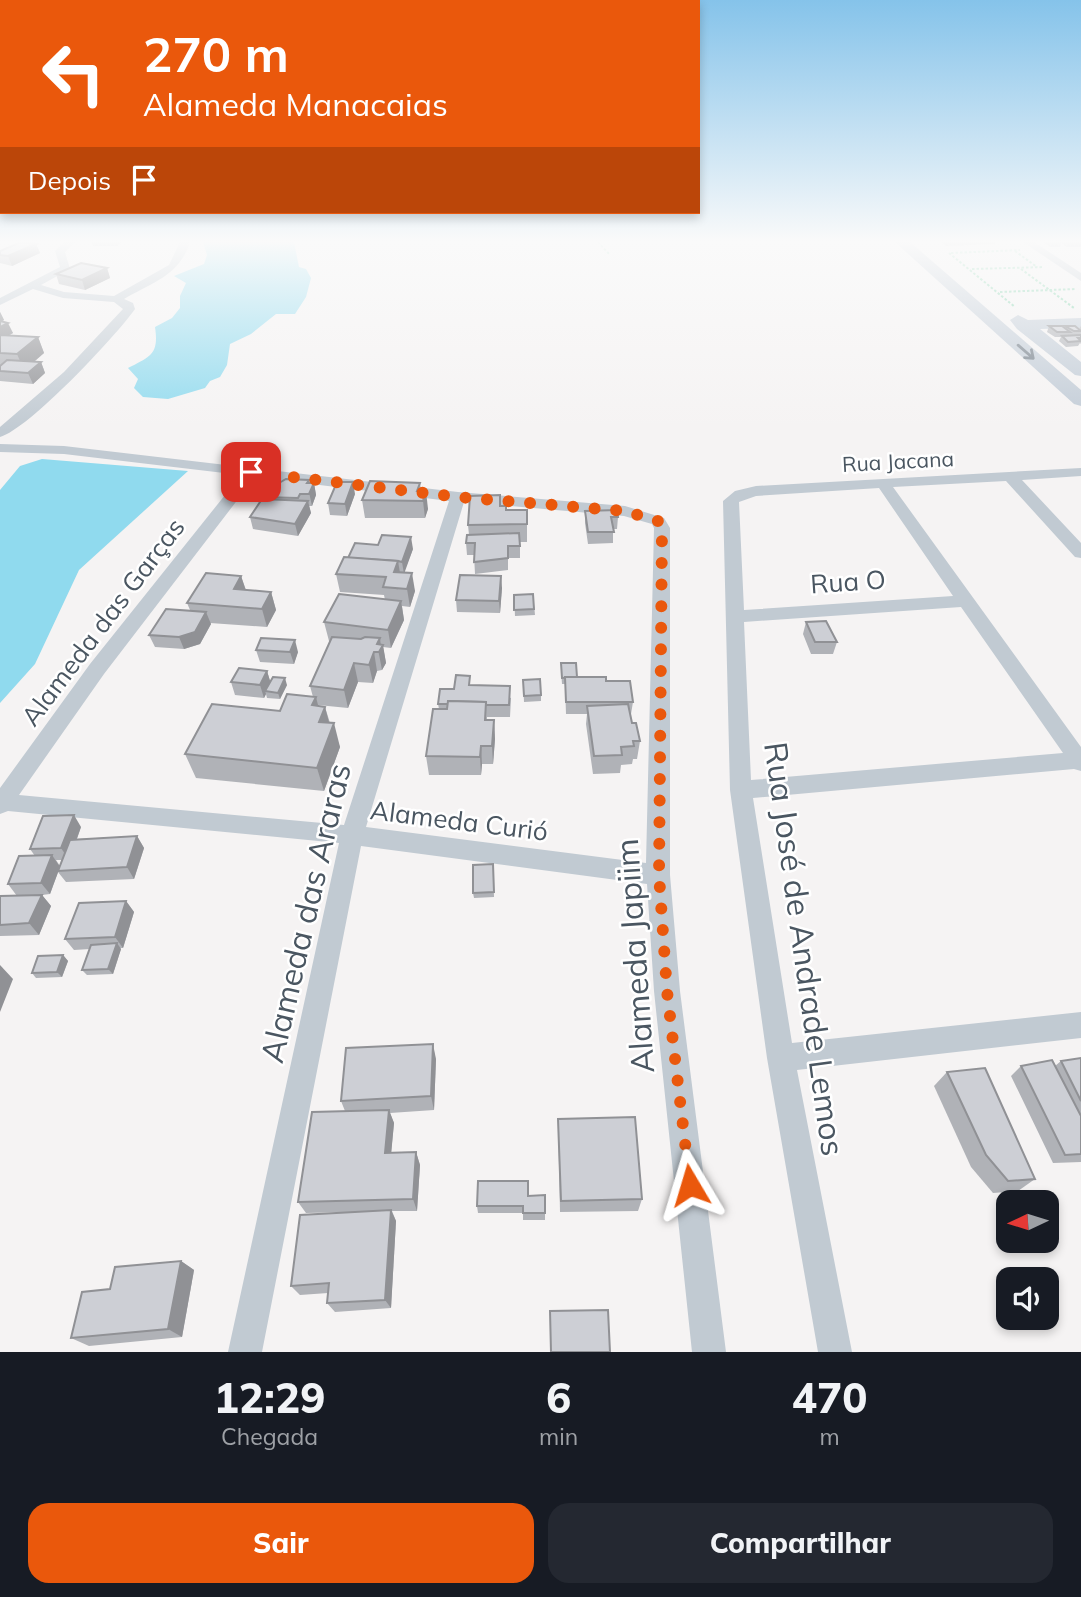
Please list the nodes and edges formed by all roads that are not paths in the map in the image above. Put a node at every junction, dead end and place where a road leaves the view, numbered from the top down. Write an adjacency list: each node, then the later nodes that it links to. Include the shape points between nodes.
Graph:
1 (129, 305): 9 (street, via 127,313 28,412)
2 (973, 305): 8 (street, one-way to 8)
3 (1004, 309): 4 (street)
4 (1023, 319): 5 (street); 6 (street)
5 (1081, 323)
6 (1073, 357): 7 (street)
7 (1081, 371)
8 (1081, 400)
9 (0, 433)
10 (0, 448): 11 (street, via 64,450)
11 (251, 472): 15 (street); 22 (street, Alameda das Garças, via 97,669)
12 (1081, 472): 13 (street, Rua Jacana)
13 (1010, 476): 14 (street, Rua Jacana); 17 (street)
14 (883, 484): 16 (street, Rua Jacana, via 746,492 734,497); 18 (street)
15 (458, 497): 23 (street, Alameda das Araras); 24 (street, Alameda Japiim, via 625,511 650,517 662,528)
16 (730, 510): 19 (street, Rua José de Andrade Lemos)
17 (1081, 553)
18 (965, 601): 19 (street, Rua O); 20 (street)
19 (734, 617): 21 (street, Rua José de Andrade Lemos)
20 (1080, 761): 21 (street)
21 (741, 790): 26 (street, Rua José de Andrade Lemos)
22 (1, 804): 23 (street, Alameda Curió)
23 (352, 835): 24 (street, Alameda Curió); 27 (street, Alameda das Araras)
24 (659, 875): 28 (street, Alameda Japiim, via 667,991)
25 (1081, 1025): 26 (street)
26 (781, 1058): 29 (street, Rua José de Andrade Lemos)
27 (245, 1352)
28 (709, 1352)
29 (835, 1352)

